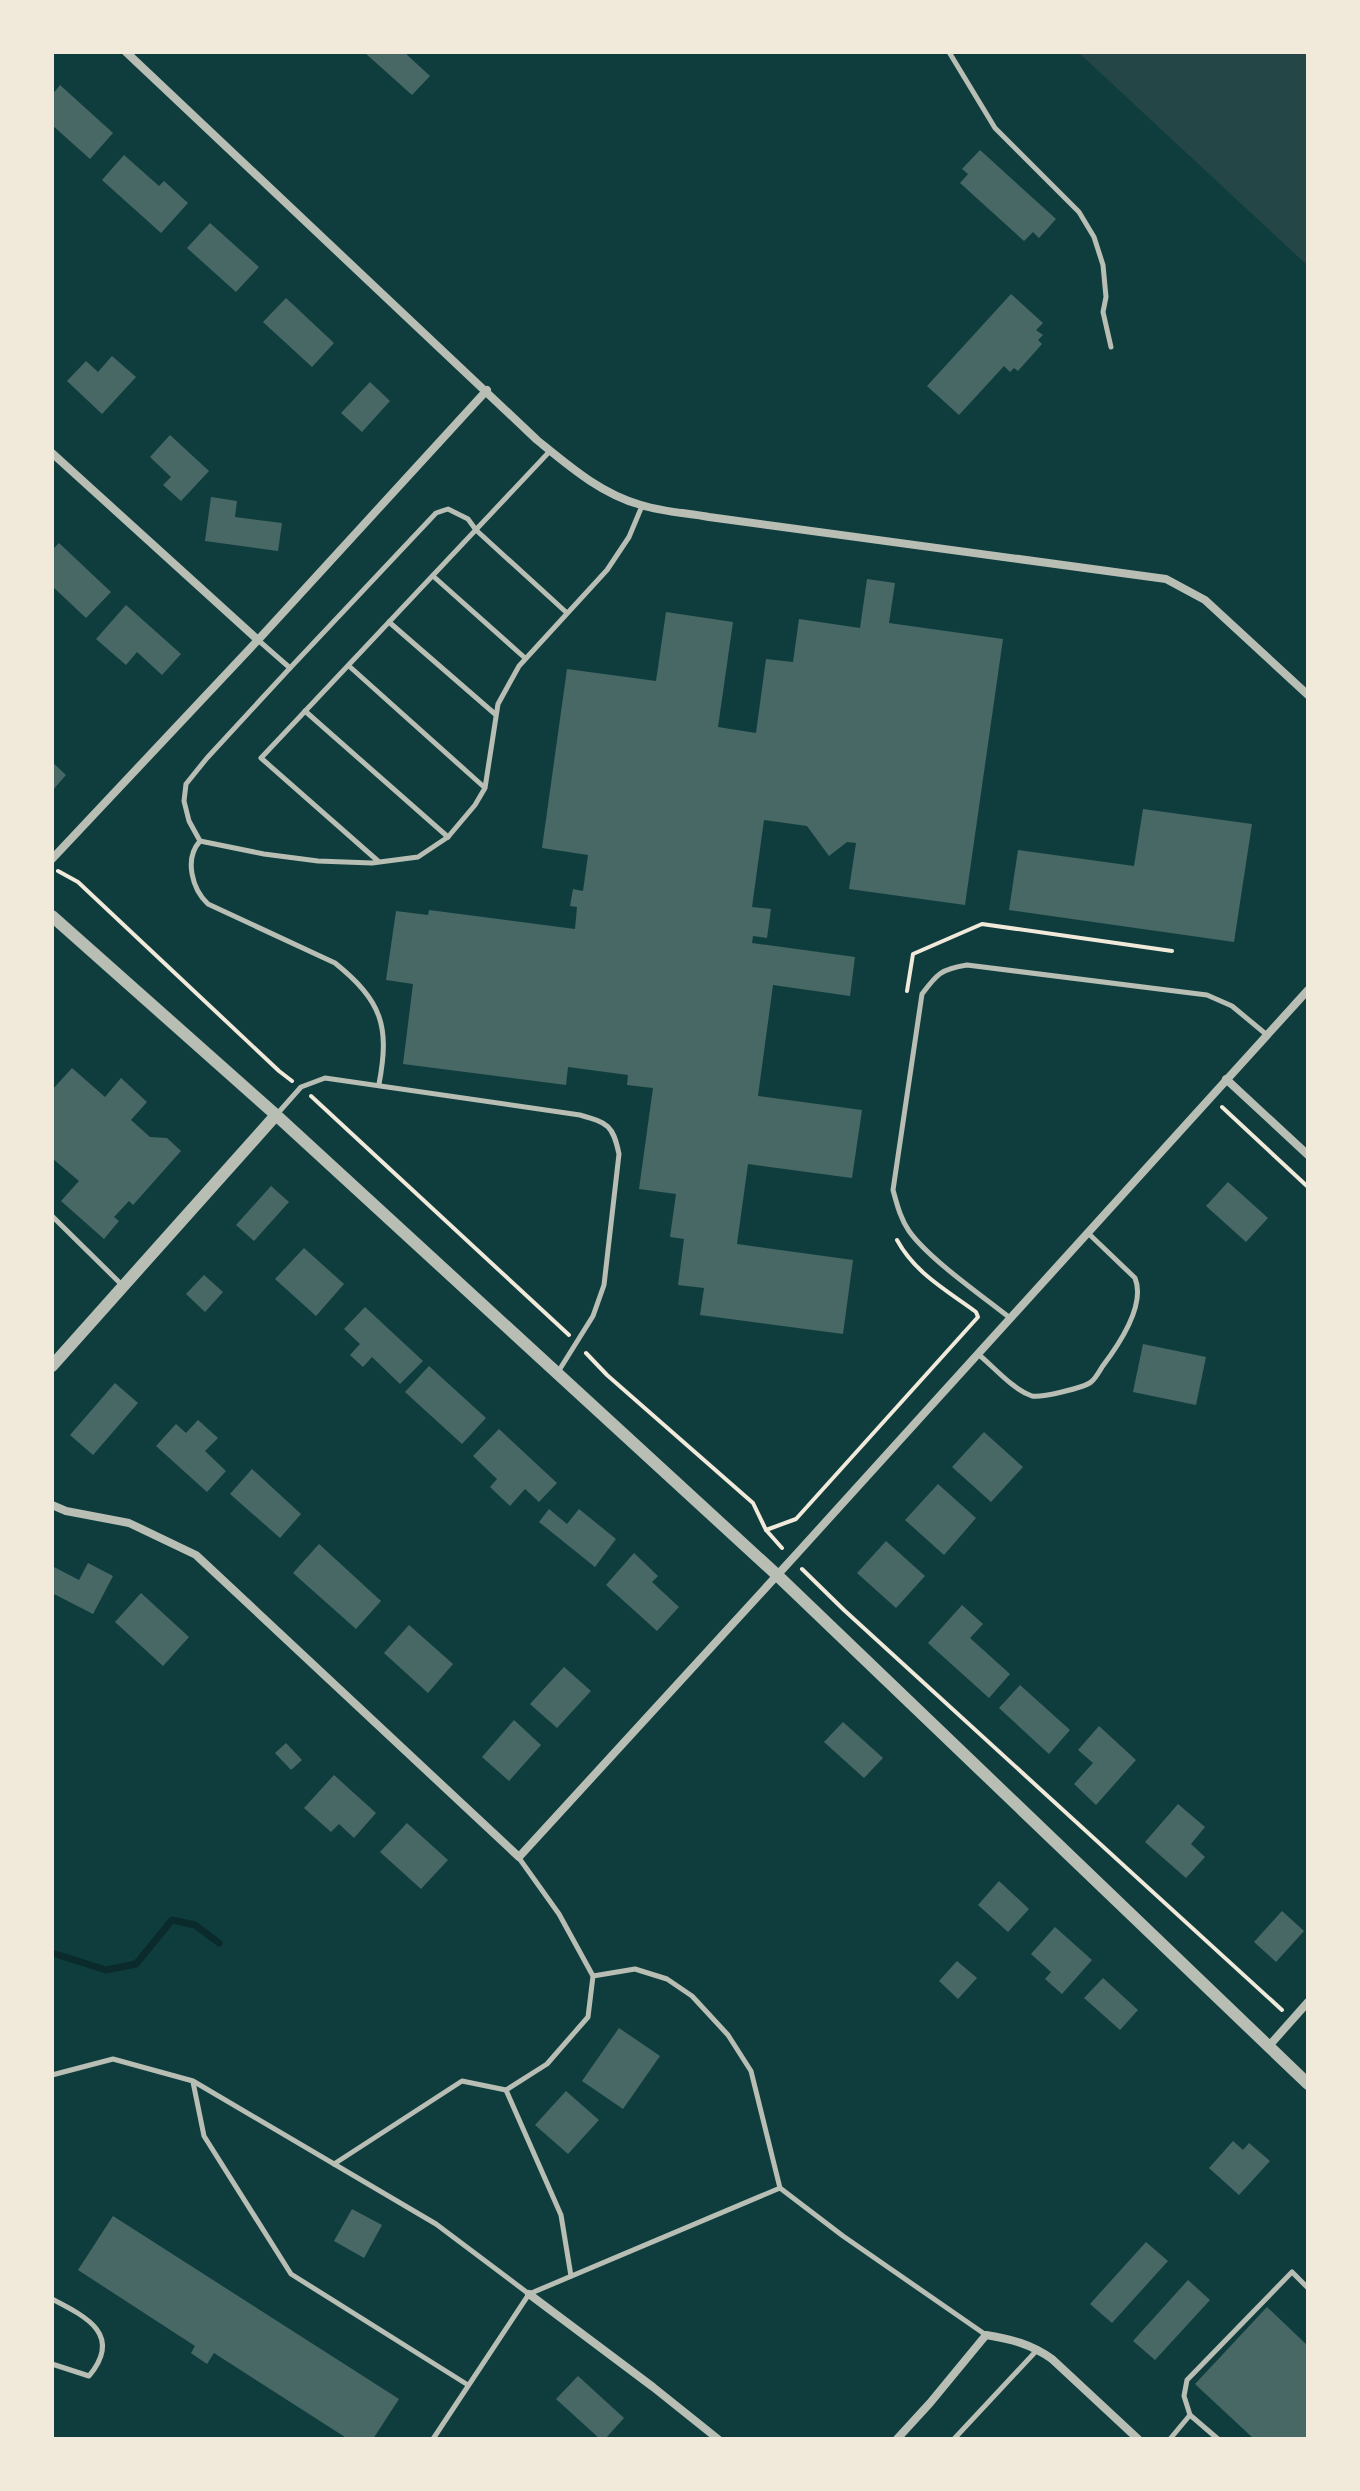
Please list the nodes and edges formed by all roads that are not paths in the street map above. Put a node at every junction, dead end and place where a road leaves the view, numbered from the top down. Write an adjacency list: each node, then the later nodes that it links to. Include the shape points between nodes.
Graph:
1 (126, 52): 4 (street)
2 (949, 52): 3 (lane, via 995,128 1079,212 1094,237 1103,265 1103,312)
3 (1111, 347)
4 (487, 390): 5 (street); 12 (street)
5 (550, 451): 7 (street, via 609,493); 8 (lane)
6 (52, 453): 12 (street)
7 (642, 506): 10 (lane, via 607,570); 16 (street, via 1166,579 1205,600)
8 (476, 530): 9 (lane); 10 (lane); 15 (lane, via 448,509 436,513)
9 (433, 576): 11 (lane); 13 (lane)
10 (567, 613): 13 (lane)
11 (389, 622): 14 (lane); 18 (lane)
12 (258, 640): 15 (lane); 22 (street)
13 (525, 658): 18 (lane)
14 (349, 666): 17 (lane); 19 (lane)
15 (290, 668): 21 (lane, via 186,784 184,801)
16 (1308, 695)
17 (305, 711): 20 (lane); 23 (lane, via 261,758)
18 (496, 715): 19 (lane)
19 (485, 788): 20 (lane)
20 (448, 837): 23 (lane, via 418,857)
21 (200, 841): 23 (lane, via 305,859); 28 (lane, via 194,847 191,872 208,904 335,963 372,1001 384,1031)
22 (52, 859)
23 (379, 862)
24 (52, 916): 29 (street)
25 (1308, 990): 26 (street)
26 (1267, 1035): 27 (street); 34 (lane, via 1232,1006 1207,995 967,965 936,975 922,994 893,1190 910,1232)
27 (1226, 1079): 30 (street); 32 (street)
28 (379, 1084): 29 (lane, via 325,1078 301,1087); 37 (lane, via 580,1115 603,1122 615,1134 619,1154 604,1285 593,1316)
29 (276, 1115): 33 (street); 37 (street)
30 (1308, 1155)
31 (52, 1216): 33 (lane)
32 (1088, 1233): 34 (street); 35 (lane, via 1138,1286 1128,1326 1090,1383 1033,1396)
33 (123, 1286): 36 (street)
34 (1010, 1318): 35 (street)
35 (978, 1354): 39 (street)
36 (52, 1366)
37 (557, 1373): 39 (street)
38 (52, 1505): 40 (street, via 129,1523 196,1555)
39 (777, 1575): 40 (street); 43 (street)
40 (519, 1857): 41 (lane)
41 (593, 1976): 47 (lane, via 588,2017 547,2064); 49 (lane, via 635,1969 667,1979 692,1996 728,2035 751,2071)
42 (1308, 2002): 43 (street)
43 (1268, 2047): 46 (street)
44 (52, 2075): 45 (lane, via 113,2059)
45 (193, 2081): 48 (lane); 57 (lane, via 204,2136 291,2274)
46 (1308, 2084)
47 (506, 2090): 48 (lane, via 462,2081); 50 (lane, via 561,2215)
48 (334, 2164): 52 (lane, via 436,2224)
49 (780, 2188): 50 (lane); 54 (lane)
50 (571, 2276): 52 (lane)
51 (1308, 2288): 58 (lane, via 1292,2272 1187,2380 1184,2396)
52 (529, 2294): 57 (lane); 60 (street)
53 (52, 2299): 56 (lane, via 98,2329 104,2346 100,2363 89,2376)
54 (986, 2335): 55 (street); 61 (street)
55 (1038, 2349): 62 (lane); 63 (street)
56 (52, 2364)
57 (468, 2385): 59 (lane)
58 (1190, 2415): 64 (lane); 65 (lane)
59 (433, 2439)
60 (718, 2439)
61 (897, 2439)
62 (954, 2439)
63 (1138, 2439)
64 (1170, 2439)
65 (1218, 2439)

